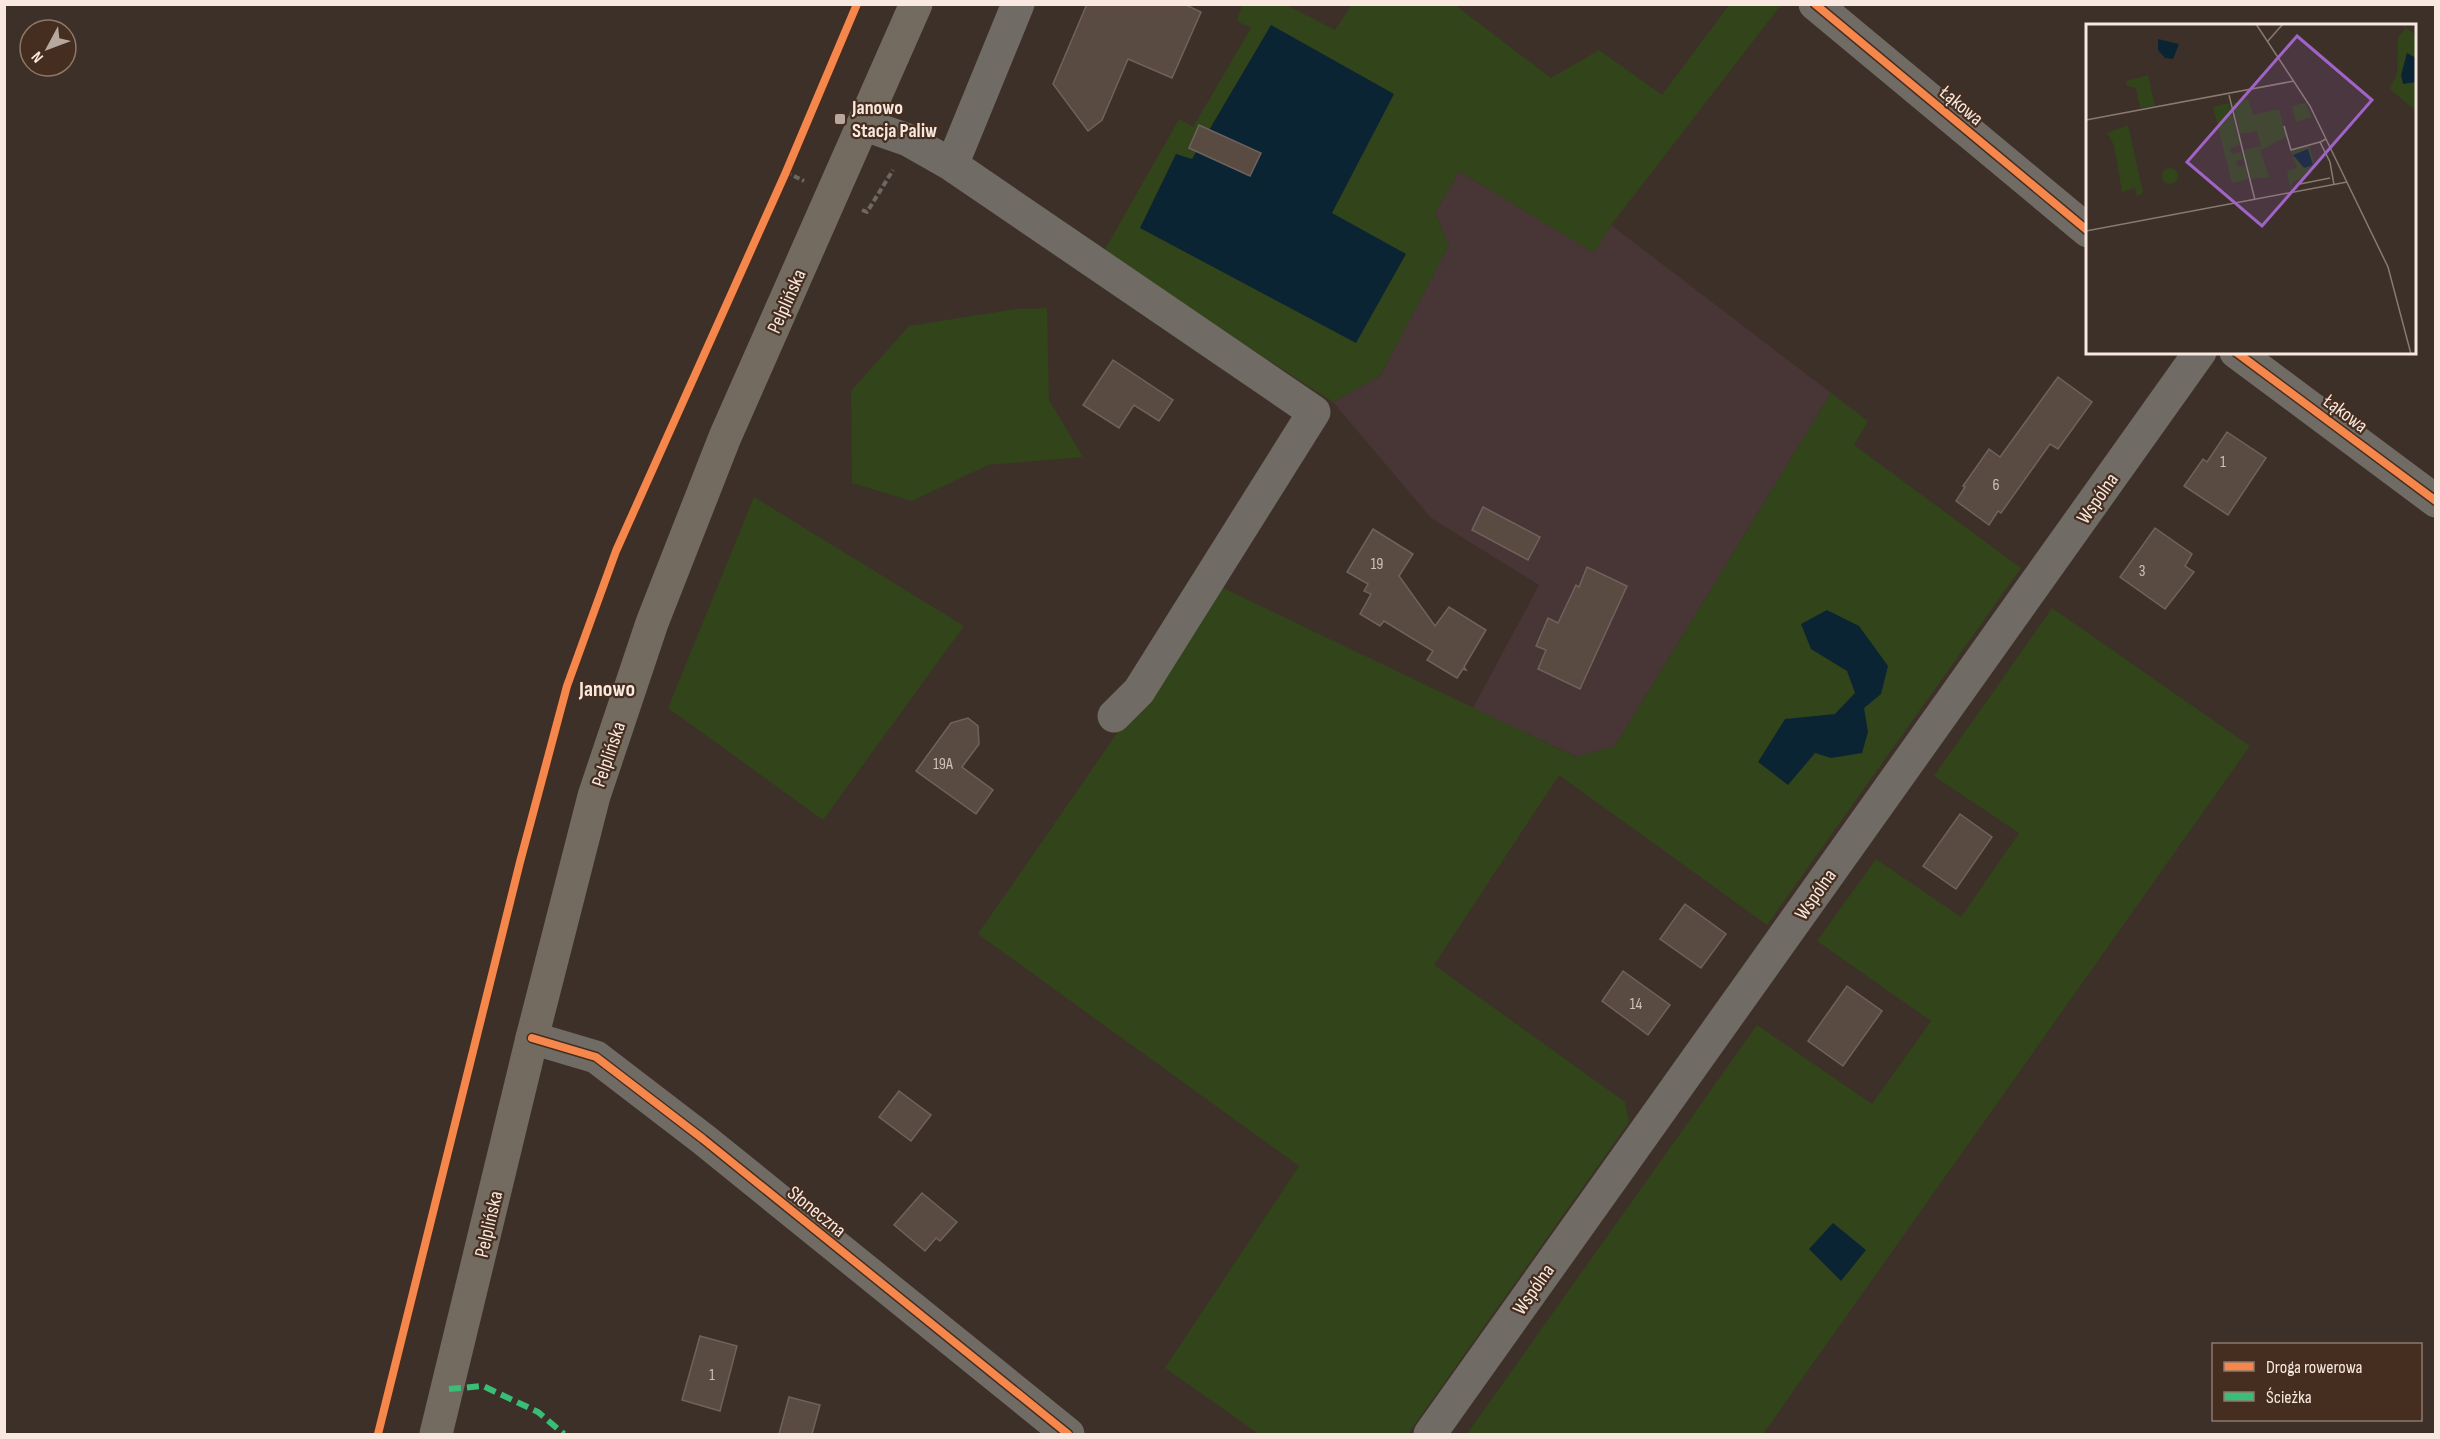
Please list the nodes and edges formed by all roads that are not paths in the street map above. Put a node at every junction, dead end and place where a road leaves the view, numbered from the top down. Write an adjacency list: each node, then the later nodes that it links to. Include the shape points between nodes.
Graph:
1 (916, 4): 4 (main road, Pelplińska)
2 (1018, 4): 5 (street)
3 (1815, 4): 6 (street, Łąkowa)
4 (865, 125): 5 (street, via 908,140); 11 (main road, Pelplińska, via 725,437 652,623 594,796)
5 (952, 165): 10 (street, via 1314,412 1139,692)
6 (2086, 229)
7 (2199, 354): 14 (street, Wspólna)
8 (2239, 354): 9 (street, Łąkowa)
9 (2436, 501)
10 (1114, 716)
11 (532, 1038): 12 (main road, Pelplińska); 13 (street, Słoneczna, via 597,1057)
12 (436, 1434)
13 (1068, 1434)
14 (1430, 1434)

